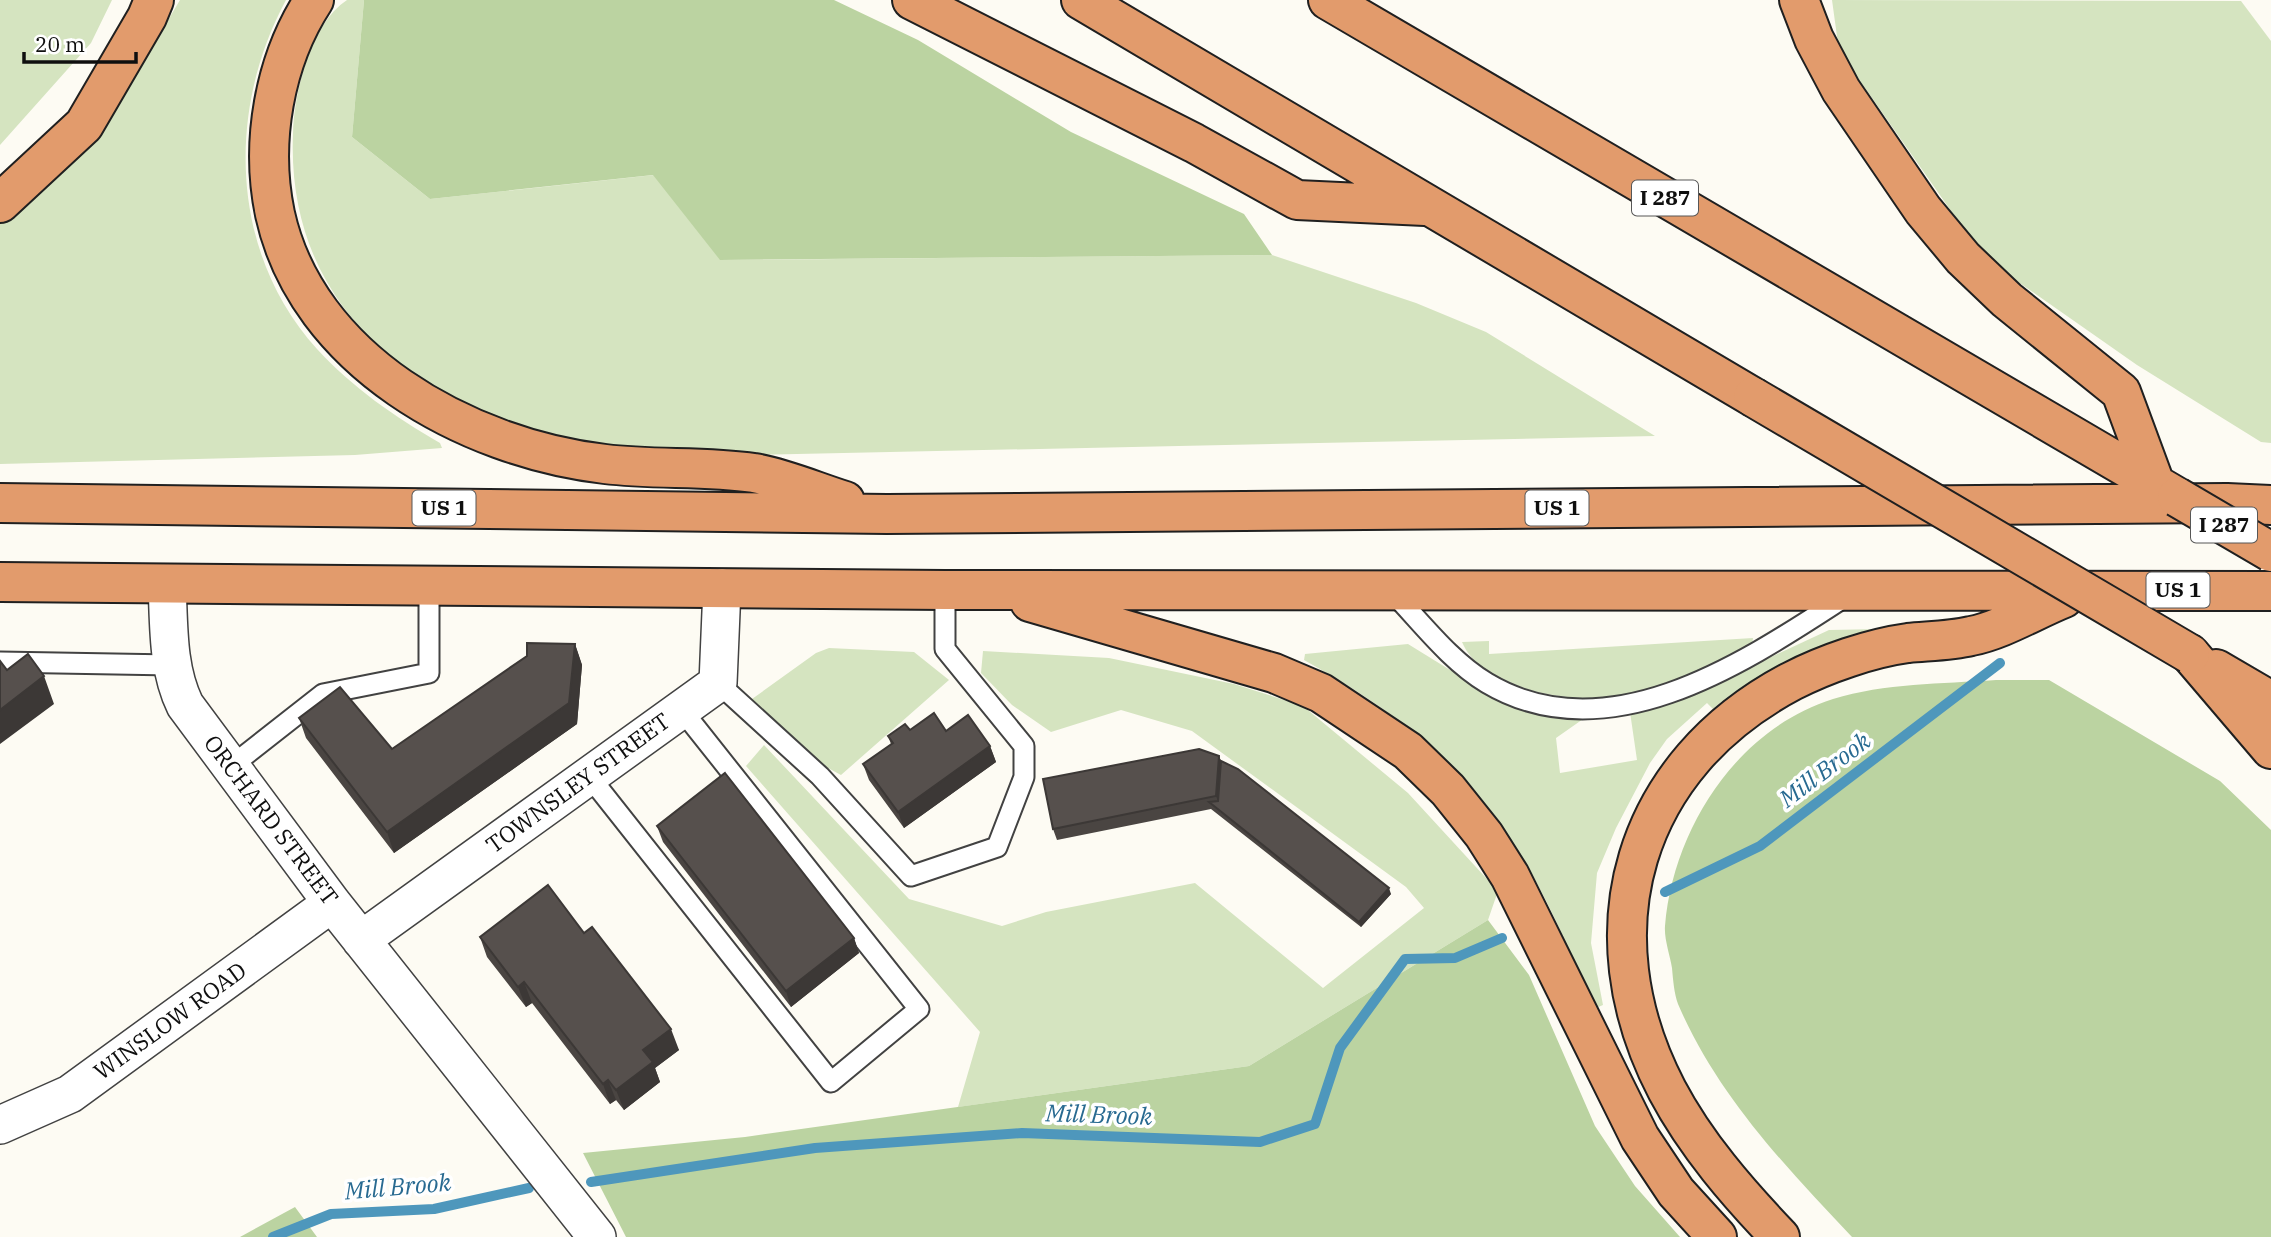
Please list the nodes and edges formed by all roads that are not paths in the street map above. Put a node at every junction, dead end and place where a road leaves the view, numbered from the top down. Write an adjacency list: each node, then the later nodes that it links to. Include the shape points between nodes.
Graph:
1 (154, 0): 7 (highway, via 85,125)
2 (314, 0): 14 (highway, via 279,78 269,144 270,187 278,228 304,288 367,365 400,390 468,426 535,449 604,464 755,473)
3 (912, 0): 8 (highway, via 1194,142 1297,200)
4 (1081, 0): 8 (highway)
5 (1328, 0): 10 (highway, I 287)
6 (1799, 0): 10 (highway, via 1841,90 1923,210 1963,258 2007,300 2121,392)
7 (0, 203)
8 (1431, 206): 26 (highway, bridge)
9 (2271, 478): 12 (highway)
10 (2166, 490): 15 (highway, I 287, bridge)
11 (0, 503): 14 (highway, US 1)
12 (2227, 503): 13 (highway, US 1); 14 (highway, US 1)
13 (2271, 505)
14 (887, 514)
15 (2271, 552)
16 (0, 582): 17 (highway, US 1)
17 (167, 584): 18 (highway, US 1); 28 (street, ORCHARD STREET)
18 (429, 585): 19 (highway, US 1); 33 (lane, via 429,673 323,694)
19 (723, 588): 22 (highway, US 1); 29 (street)
20 (1388, 588): 21 (highway, US 1); 25 (highway, US 1); 25 (lane, via 1485,682 1521,698 1567,708 1600,708 1660,697 1763,651)
21 (988, 589): 22 (highway, US 1); 39 (highway, via 1274,673 1321,693 1408,751 1485,835 1510,876 1640,1138 1676,1192)
22 (945, 590): 29 (lane, via 945,649 1024,746 1024,777 997,847 911,876 820,776)
23 (2084, 590): 24 (highway, US 1); 25 (highway, US 1); 40 (highway, via 1972,636 1904,644 1793,680 1722,728 1696,754 1661,800 1644,834 1632,871 1626,934 1642,1031 1667,1090 1705,1149)
24 (2271, 591)
25 (1852, 593)
26 (2190, 654): 30 (highway); 32 (highway)
27 (0, 663): 28 (lane)
28 (172, 665): 33 (street, ORCHARD STREET, via 185,705)
29 (718, 683): 31 (street, TOWNSLEY STREET)
30 (2271, 701)
31 (681, 709): 34 (street, TOWNSLEY STREET); 34 (lane, via 919,1009 831,1082)
32 (2271, 748)
33 (230, 767): 35 (street, ORCHARD STREET)
34 (590, 776): 36 (street, TOWNSLEY STREET)
35 (332, 903): 36 (street, ORCHARD STREET); 37 (street, WINSLOW ROAD, via 70,1094)
36 (361, 940): 38 (street, ORCHARD STREET)
37 (0, 1125)
38 (597, 1237)
39 (1717, 1237)
40 (1780, 1237)

